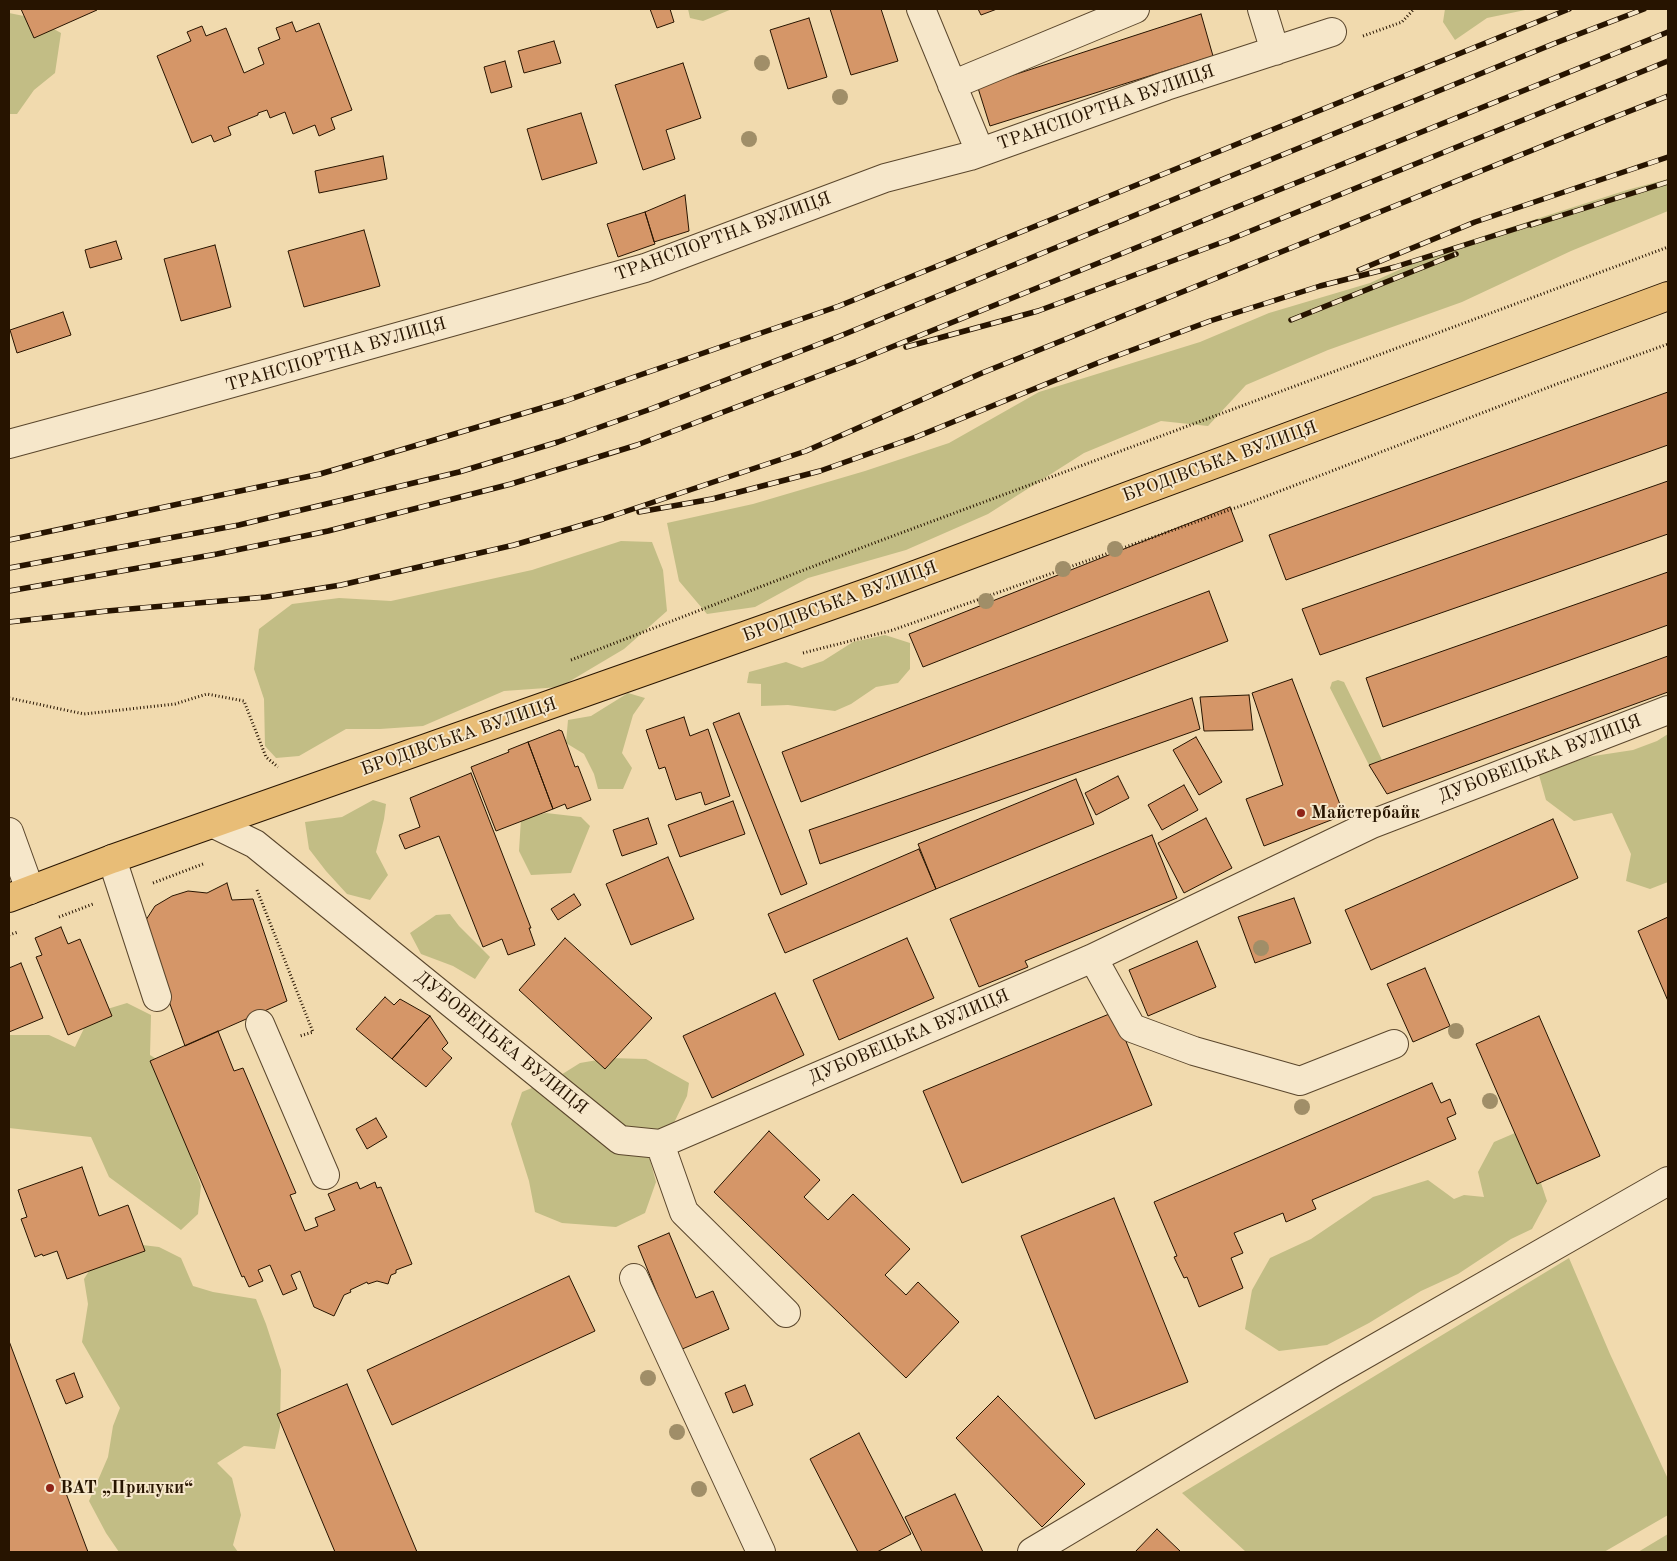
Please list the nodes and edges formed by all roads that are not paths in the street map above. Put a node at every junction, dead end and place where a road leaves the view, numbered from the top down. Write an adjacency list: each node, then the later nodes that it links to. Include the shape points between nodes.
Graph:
1 (921, 9): 6 (street)
2 (1135, 9): 6 (street)
3 (1262, 9): 5 (street)
4 (1332, 32): 5 (street, ТРАНСПОРТНА ВУЛИЦЯ)
5 (1275, 51): 7 (street, ТРАНСПОРТНА ВУЛИЦЯ)
6 (952, 85): 7 (street)
7 (980, 152): 9 (street, ТРАНСПОРТНА ВУЛИЦЯ, via 885,178 645,268)
8 (1668, 296): 11 (main road, БРОДІВСЬКА ВУЛИЦЯ, via 872,591)
9 (9, 444)
10 (1668, 710): 15 (street, ДУБОВЕЦЬКА ВУЛИЦЯ, via 1372,824)
11 (214, 824): 13 (main road, БРОДІВСЬКА ВУЛИЦЯ); 19 (street, ДУБОВЕЦЬКА ВУЛИЦЯ, via 255,844 620,1140)
12 (9, 832): 14 (street)
13 (112, 859): 14 (main road, БРОДІВСЬКА ВУЛИЦЯ); 16 (street)
14 (20, 894)
15 (1093, 958): 18 (street, via 1132,1028 1282,1076 1300,1081); 19 (street, ДУБОВЕЦЬКА ВУЛИЦЯ)
16 (157, 997)
17 (260, 1024): 20 (street)
18 (1394, 1044)
19 (660, 1144): 23 (street, via 684,1212)
20 (325, 1175)
21 (1668, 1181): 25 (street, via 1332,1373)
22 (634, 1278): 24 (street)
23 (786, 1313)
24 (761, 1552)
25 (1032, 1552)

